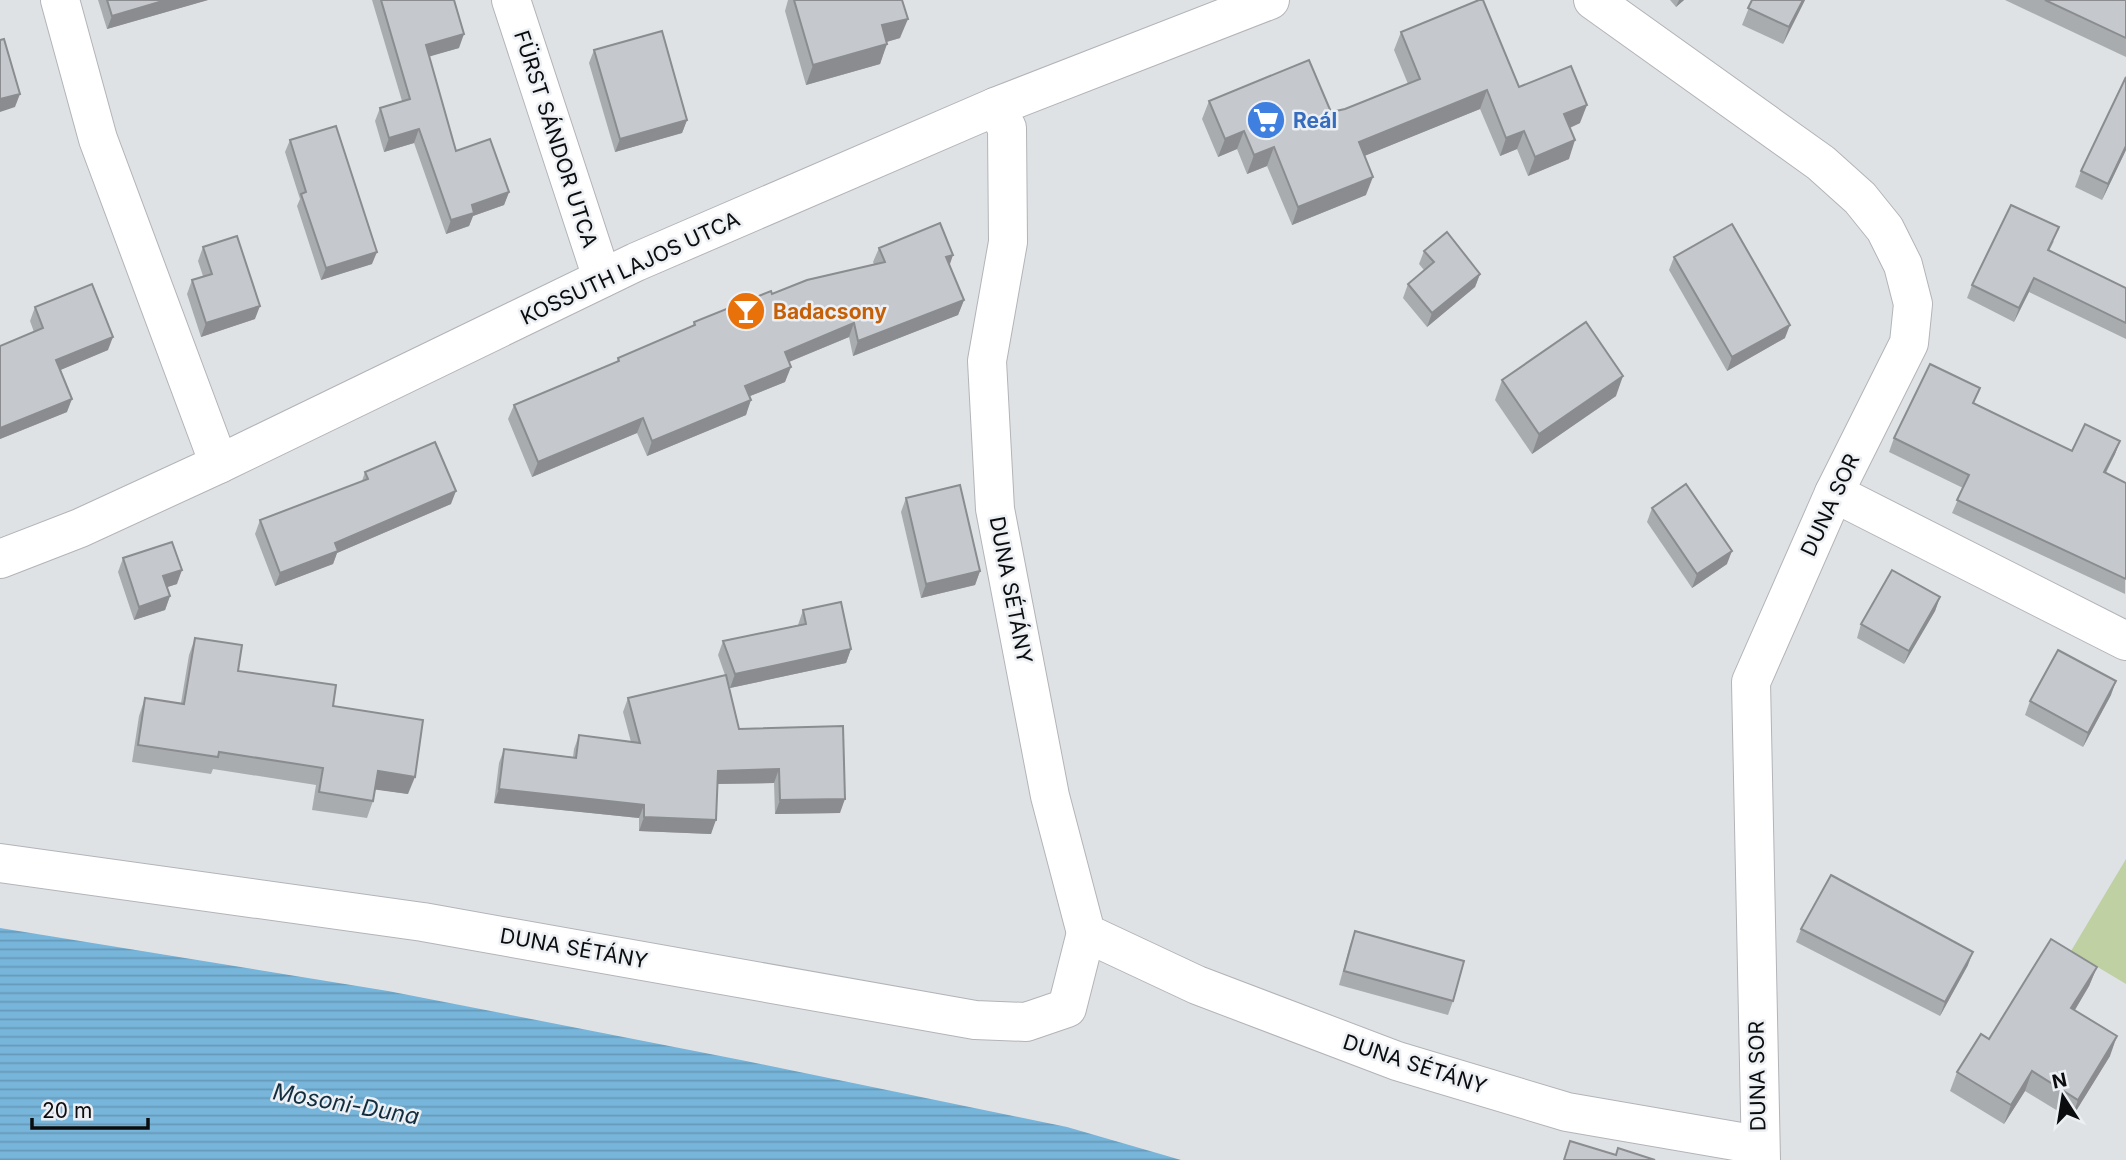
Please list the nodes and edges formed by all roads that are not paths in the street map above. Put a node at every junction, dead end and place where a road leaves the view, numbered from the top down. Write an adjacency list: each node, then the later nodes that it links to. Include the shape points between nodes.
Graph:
1 (60, 0): 7 (street, via 98,139)
2 (511, 0): 6 (street, FÜRST SÁNDOR UTCA)
3 (1270, 0): 5 (street, KOSSUTH LAJOS UTCA)
4 (1593, 0): 8 (street, DUNA SOR, via 1821,163 1860,198 1885,229 1903,265 1913,304 1909,343)
5 (995, 107): 6 (street, KOSSUTH LAJOS UTCA, via 640,272); 12 (street, DUNA SÉTÁNY, via 1007,128 1008,243 988,361 995,509 1050,796)
6 (602, 278): 7 (street, KOSSUTH LAJOS UTCA)
7 (215, 474): 9 (street, KOSSUTH LAJOS UTCA)
8 (1834, 493): 10 (street); 13 (street, DUNA SOR, via 1751,682)
9 (0, 559)
10 (2126, 641)
11 (0, 863): 12 (street, DUNA SÉTÁNY, via 423,922 975,1020 1026,1022 1067,1008)
12 (1086, 933): 13 (street, DUNA SÉTÁNY, via 1197,985 1397,1061 1567,1112)
13 (1759, 1153)

